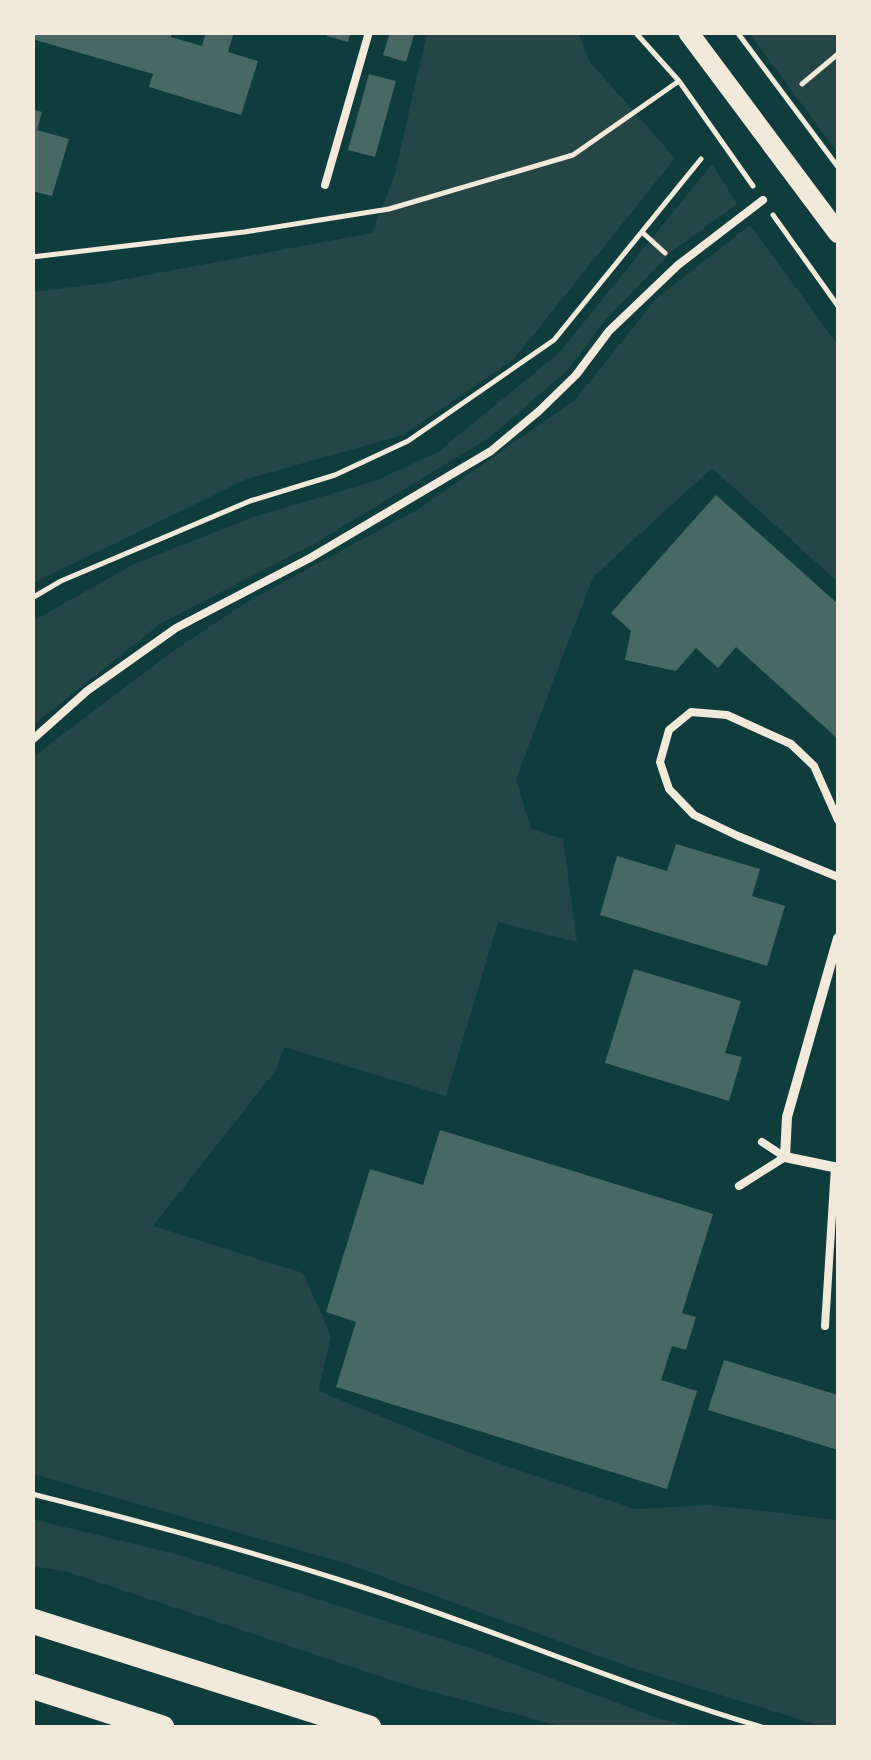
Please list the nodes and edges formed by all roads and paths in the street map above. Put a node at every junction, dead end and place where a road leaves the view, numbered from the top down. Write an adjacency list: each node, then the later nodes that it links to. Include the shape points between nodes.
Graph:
1 (369, 32): 10 (lane)
2 (636, 32): 6 (path)
3 (688, 32): 13 (main road)
4 (737, 32): 9 (path)
5 (838, 54): 7 (path)
6 (680, 81): 11 (path); 14 (path, via 573,155 390,209)
7 (802, 84)
8 (701, 159): 12 (path)
9 (838, 167)
10 (325, 185)
11 (763, 200): 15 (lane); 16 (path)
12 (642, 232): 15 (path); 17 (path, via 554,340 408,440 335,475 232,508)
13 (838, 233)
14 (32, 257)
15 (678, 265): 18 (lane, via 609,331 576,375 491,451 176,628)
16 (838, 306)
17 (32, 598)
18 (32, 740)
19 (838, 820): 20 (lane, via 814,766 791,744 727,715 690,712 669,730 660,762 669,789 694,815)
20 (838, 877)
21 (838, 938): 23 (street, via 787,1117)
22 (762, 1142): 23 (lane)
23 (784, 1157): 24 (street); 25 (lane)
24 (837, 1167): 26 (lane)
25 (738, 1186)
26 (825, 1326)
27 (32, 1494): 32 (path, via 365,1588)
28 (32, 1620): 31 (main road)
29 (32, 1686): 30 (main road)
30 (162, 1728)
31 (369, 1728)
32 (766, 1728)

